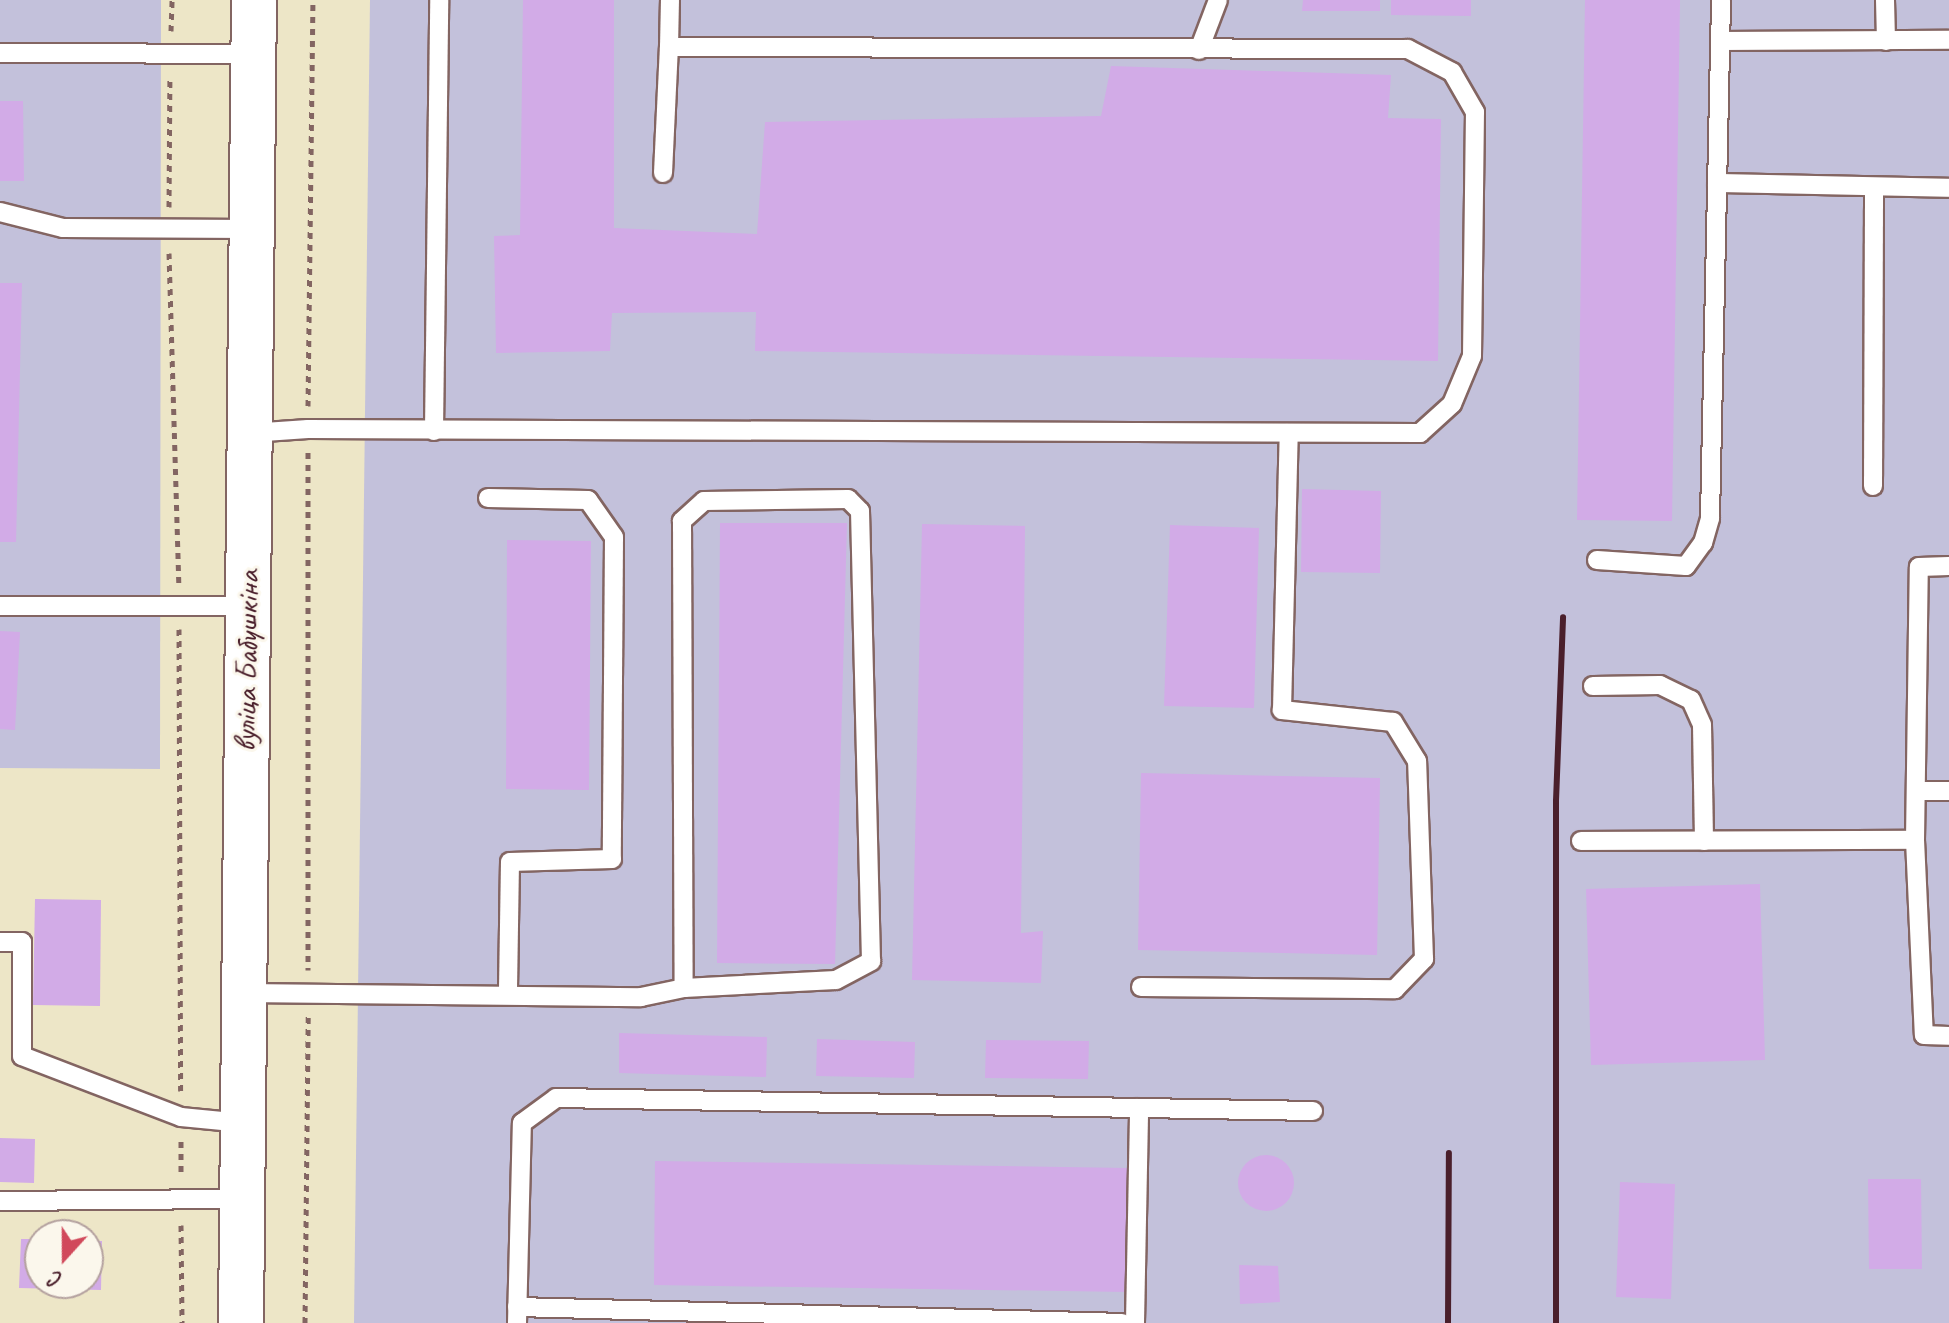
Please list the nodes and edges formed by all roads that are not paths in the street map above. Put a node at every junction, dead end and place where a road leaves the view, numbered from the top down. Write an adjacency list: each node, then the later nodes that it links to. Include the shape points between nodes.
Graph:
1 (254, 0): 13 (street, вуліца Бабушкіна)
2 (439, 0): 20 (lane)
3 (670, 0): 10 (lane)
4 (1218, 0): 11 (lane)
5 (1721, 0): 8 (lane)
6 (1885, 0): 9 (lane)
7 (1949, 40): 9 (lane)
8 (1720, 41): 9 (lane); 15 (lane)
9 (1886, 41)
10 (669, 47): 11 (lane); 14 (lane)
11 (1199, 50): 22 (lane, via 1408,49 1452,72 1475,112 1472,356 1452,404 1420,433)
12 (0, 53): 13 (lane)
13 (253, 54): 19 (street, вуліца Бабушкіна)
14 (663, 173)
15 (1717, 183): 16 (lane); 25 (lane, via 1710,518 1703,543 1686,566)
16 (1874, 187): 17 (lane); 23 (lane)
17 (1949, 188)
18 (0, 212): 19 (lane, via 63,228)
19 (252, 229): 21 (street, вуліца Бабушкіна)
20 (434, 431): 21 (lane); 22 (lane)
21 (250, 433): 28 (street, вуліца Бабушкіна)
22 (1289, 433): 36 (lane, via 1282,710 1393,722 1417,761 1424,959 1395,989)
23 (1873, 486)
24 (488, 498): 39 (lane, via 588,500 614,537 612,859 510,862)
25 (1597, 560)
26 (1949, 566): 30 (lane, via 1919,567)
27 (0, 606): 28 (lane)
28 (248, 606): 38 (street, вуліца Бабушкіна)
29 (1593, 686): 34 (lane, via 1660,685 1691,700 1702,725)
30 (1919, 791): 31 (lane); 32 (lane)
31 (1949, 791)
32 (1915, 840): 34 (lane); 40 (lane, via 1924,1035)
33 (1581, 841): 34 (lane)
34 (1704, 841)
35 (0, 942): 43 (lane, via 22,942 22,1056 181,1117)
36 (1141, 987)
37 (684, 988): 37 (lane, via 836,980 871,961 860,511 848,499 704,501 682,521); 39 (lane, via 641,997)
38 (244, 993): 39 (lane); 43 (street, вуліца Бабушкіна)
39 (508, 995)
40 (1949, 1036)
41 (1139, 1108): 42 (lane); 46 (lane, via 556,1098 522,1123); 49 (lane)
42 (1313, 1111)
43 (243, 1123): 44 (street, вуліца Бабушкіна)
44 (243, 1199): 45 (lane); 47 (street, вуліца Бабушкіна)
45 (0, 1201)
46 (517, 1315): 48 (lane)
47 (241, 1323)
48 (1122, 1323)
49 (1135, 1323)

